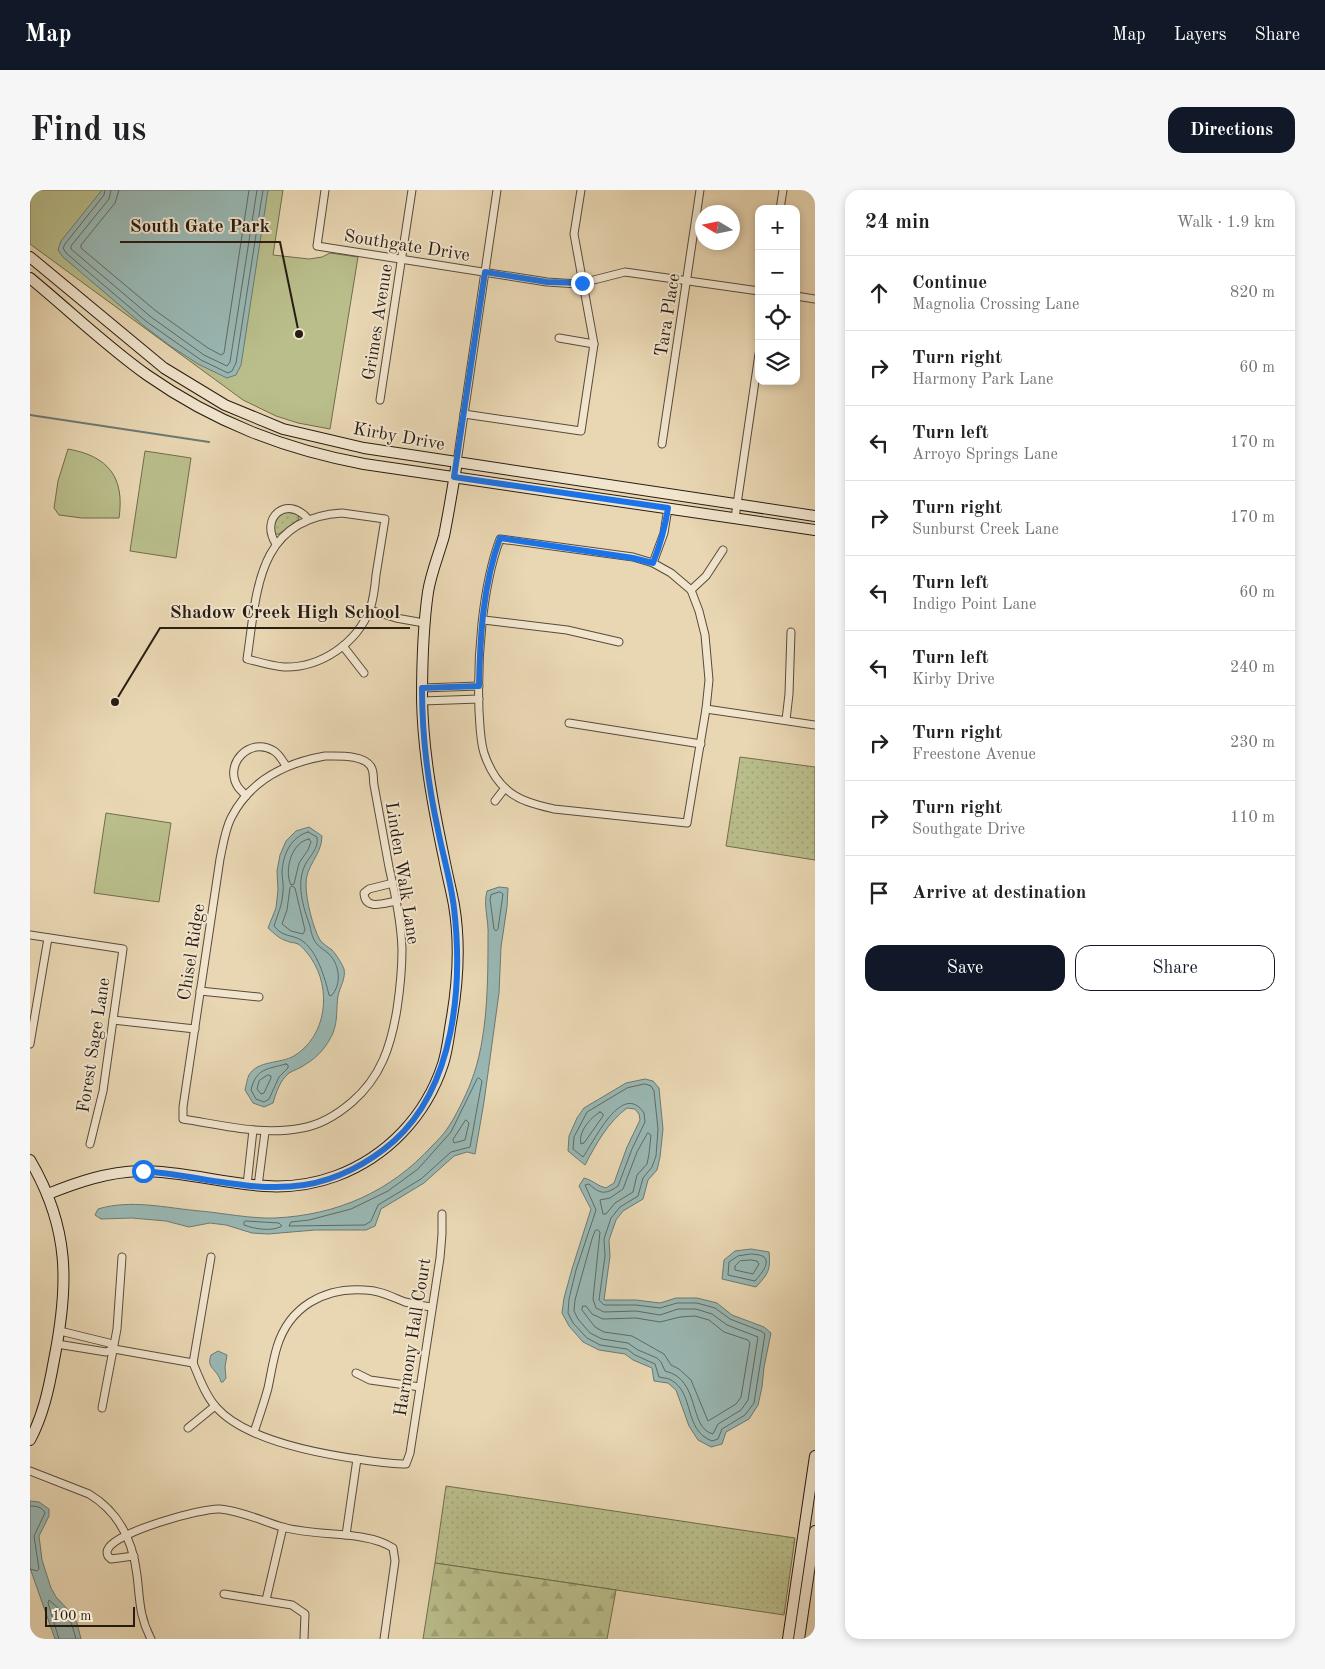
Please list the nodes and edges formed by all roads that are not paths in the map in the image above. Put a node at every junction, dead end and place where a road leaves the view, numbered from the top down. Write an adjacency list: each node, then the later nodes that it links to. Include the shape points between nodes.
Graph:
1 (325, 190): 9 (street, Southgate Drive, via 317,246)
2 (412, 190): 9 (street, Grimes Avenue)
3 (497, 190): 10 (street)
4 (581, 190): 13 (street, via 574,234)
5 (700, 190): 12 (street, Tara Place)
6 (783, 190): 7 (street)
7 (781, 205)
8 (30, 257): 22 (main road, Kirby Drive, via 164,368 225,405)
9 (401, 260): 10 (street, Southgate Drive); 20 (street, Grimes Avenue)
10 (485, 272): 13 (street, Southgate Drive, via 547,282); 21 (street)
11 (30, 278): 23 (main road, Kirby Drive, via 147,375 195,406)
12 (687, 281): 13 (street, Southgate Drive, via 625,272); 14 (street, Southgate Drive); 24 (street, Tara Place)
13 (582, 283): 18 (street)
14 (755, 290)
15 (800, 297): 16 (street)
16 (815, 299)
17 (559, 338): 18 (street)
18 (594, 344): 21 (street, via 581,431)
19 (755, 381): 27 (street)
20 (380, 400)
21 (464, 414): 25 (street)
22 (249, 415): 23 (main road); 25 (main road, Kirby Drive, via 283,429 364,448)
23 (243, 429): 26 (main road, Kirby Drive, via 321,456)
24 (662, 444)
25 (457, 462): 26 (main road); 27 (main road, Kirby Drive)
26 (454, 477): 28 (main road, Kirby Drive); 39 (main road)
27 (737, 504): 29 (main road, Kirby Drive); 30 (street)
28 (668, 508): 30 (main road, Kirby Drive); 35 (street, via 664,533)
29 (815, 516)
30 (735, 518): 32 (main road, Kirby Drive)
31 (308, 519): 33 (street); 33 (street, via 295,508 279,511 270,528); 37 (street, via 342,513 385,519)
32 (814, 530)
33 (276, 544): 42 (street, via 261,573 247,659 276,666 294,666 320,660)
34 (723, 550): 36 (street, via 706,576)
35 (653, 563): 36 (street); 38 (street, via 500,538 488,581)
36 (691, 590): 48 (street, via 699,611 708,656)
37 (370, 610): 39 (street); 42 (street, via 357,632)
38 (484, 620): 41 (street, via 567,630); 44 (street)
39 (424, 623): 45 (main road)
40 (791, 632): 49 (street)
41 (619, 642)
42 (343, 646): 43 (street)
43 (364, 673)
44 (479, 686): 45 (street); 46 (street)
45 (422, 688): 47 (main road)
46 (479, 699): 47 (street); 55 (street, via 484,753)
47 (422, 701): 73 (main road, via 435,817 454,906 457,941 454,1006 444,1061 419,1113 383,1151 356,1168 321,1181 290,1186)
48 (706, 709): 49 (street); 52 (street)
49 (786, 720): 51 (street)
50 (569, 723): 52 (street)
51 (815, 725)
52 (701, 744): 55 (street, via 687,823 554,809 528,802)
53 (364, 760): 54 (street, Chisel Ridge, via 324,756); 58 (street, Linden Walk Lane, via 372,768)
54 (286, 766): 56 (street, Chisel Ridge, via 253,787); 56 (street, via 274,751 258,747 246,750 235,763 233,773 238,787)
55 (505, 788): 57 (street)
56 (246, 796): 62 (street, Chisel Ridge, via 230,819 224,838)
57 (495, 801)
58 (393, 883): 59 (street, Linden Walk Lane); 59 (street, via 369,889 364,893 365,900 372,905)
59 (397, 902): 69 (street, Linden Walk Lane, via 402,950 400,991 390,1044 374,1078 348,1106 320,1122 304,1128)
60 (30, 935): 61 (street)
61 (48, 938): 64 (street, Forest Sage Lane, via 124,949); 66 (street)
62 (200, 991): 63 (street); 65 (street, Chisel Ridge)
63 (259, 998)
64 (114, 1020): 65 (street); 70 (street, Forest Sage Lane, via 103,1090)
65 (195, 1029): 67 (street, Chisel Ridge)
66 (30, 1044)
67 (183, 1119): 68 (street, Linden Walk Lane)
68 (253, 1130): 69 (street, Linden Walk Lane); 72 (street)
69 (265, 1132): 73 (street)
70 (90, 1144)
71 (30, 1160): 74 (main road)
72 (247, 1185): 73 (main road); 74 (main road, via 172,1174 130,1172 90,1178)
73 (258, 1186)
74 (48, 1194): 79 (main road, via 60,1237 64,1268)
75 (442, 1214): 78 (street, Harmony Hall Court, via 440,1258)
76 (122, 1256): 81 (street)
77 (211, 1257): 82 (street)
78 (432, 1307): 84 (street, Harmony Hall Court); 88 (street, via 365,1290 333,1293 305,1305 295,1314 277,1346)
79 (60, 1331): 80 (main road); 81 (street, via 109,1343)
80 (58, 1344): 81 (street, via 106,1352); 89 (main road, via 47,1394)
81 (114, 1349): 82 (street); 86 (street)
82 (193, 1362): 85 (street)
83 (356, 1373): 84 (street, via 370,1380)
84 (420, 1387): 91 (street, Harmony Hall Court, via 406,1464)
85 (216, 1406): 87 (street); 88 (street, via 234,1422)
86 (102, 1408)
87 (188, 1428)
88 (254, 1432): 91 (street, via 297,1448)
89 (30, 1440)
90 (815, 1456): 100 (main road)
91 (357, 1459): 96 (street)
92 (30, 1471): 95 (street, via 79,1489 98,1500 115,1516)
93 (283, 1527): 95 (street, via 220,1509 160,1522); 96 (street); 99 (street)
94 (815, 1531): 100 (main road)
95 (127, 1535): 97 (street); 97 (street, via 109,1547 108,1556 115,1560)
96 (346, 1535): 103 (street, via 386,1543 393,1548 395,1561)
97 (134, 1556): 101 (street, via 143,1624)
98 (224, 1594): 99 (street)
99 (266, 1600): 102 (street, via 292,1605 305,1614)
100 (797, 1615): 104 (main road); 105 (main road)
101 (151, 1639)
102 (304, 1639)
103 (384, 1639)
104 (788, 1639)
105 (799, 1639)

